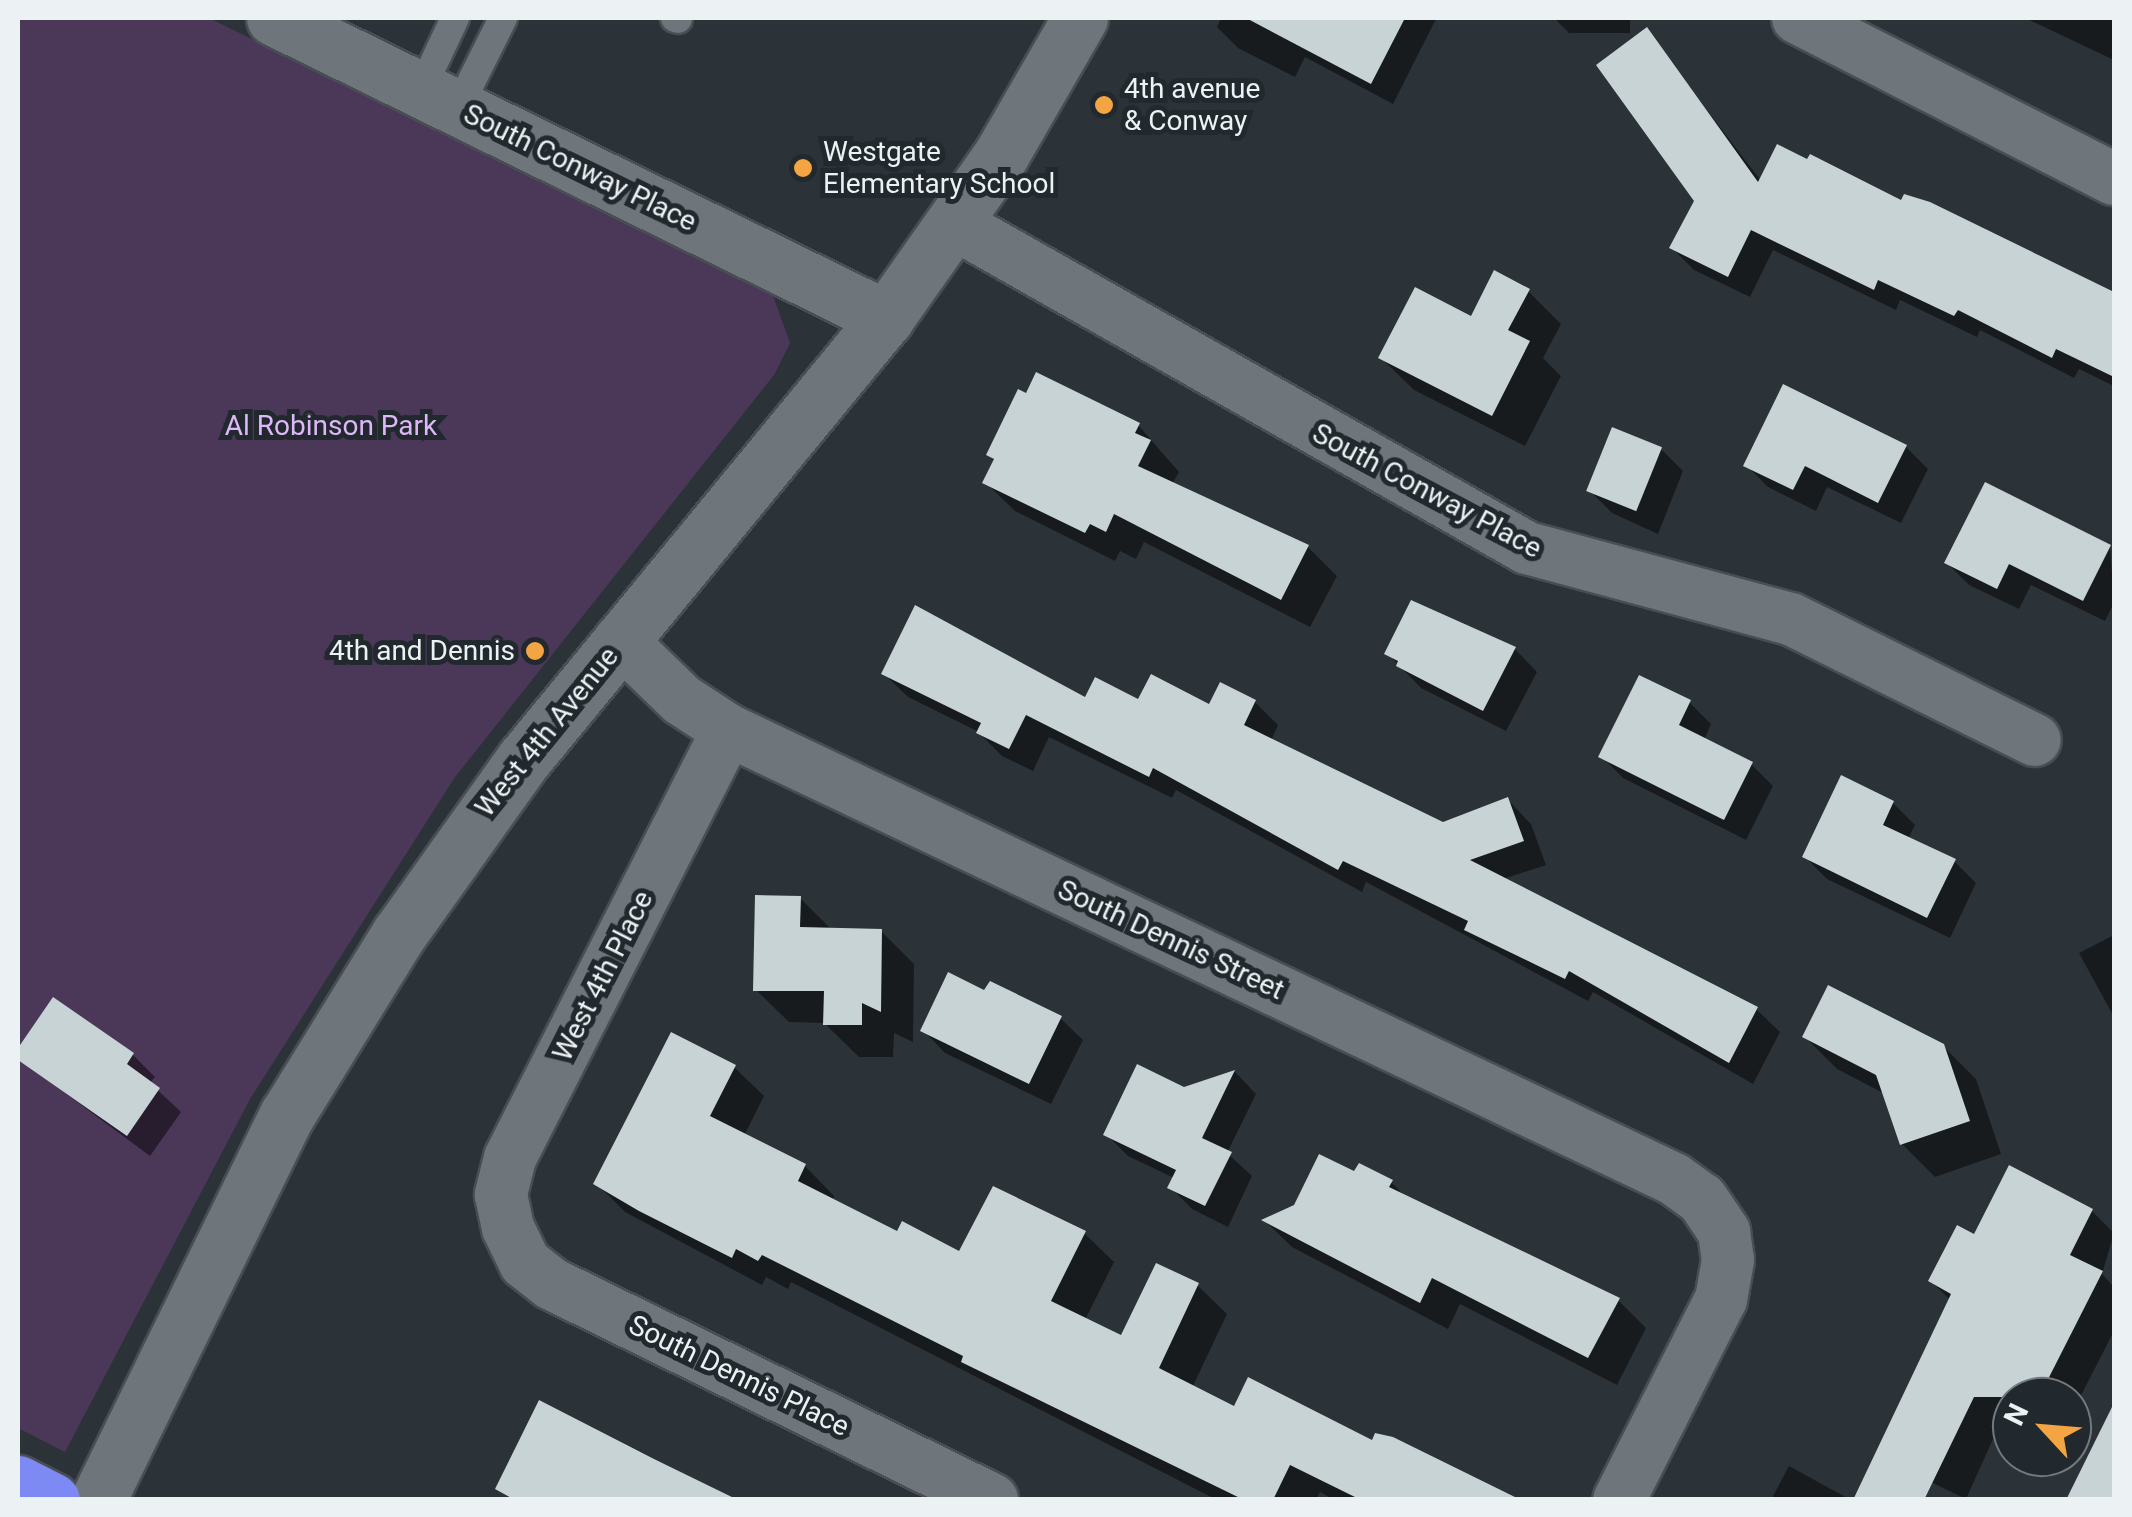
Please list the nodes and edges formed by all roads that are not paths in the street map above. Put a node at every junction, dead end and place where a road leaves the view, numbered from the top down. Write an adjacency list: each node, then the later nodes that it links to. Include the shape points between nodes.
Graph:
1 (274, 18): 6 (street, South Conway Place)
2 (455, 18): 6 (lane)
3 (503, 18): 6 (lane)
4 (1080, 18): 8 (street, West 4th Avenue)
5 (1798, 18): 7 (street)
6 (439, 100): 9 (street, South Conway Place)
7 (2114, 179)
8 (955, 224): 9 (street, West 4th Avenue); 12 (street, South Conway Place, via 1527,548 1792,619)
9 (886, 318): 10 (street, West 4th Avenue)
10 (620, 640): 11 (street, South Dennis Street, via 682,700); 16 (street, West 4th Avenue, via 462,839 341,1024 278,1132)
11 (728, 730): 13 (street, West 4th Place, via 510,1158 501,1195); 18 (street, South Dennis Street, via 1674,1179 1702,1199 1724,1232 1722,1299)
12 (2035, 740)
13 (508, 1228): 17 (street, South Dennis Place, via 525,1262 552,1284)
14 (18, 1483): 15 (highway)
15 (52, 1500)
16 (98, 1500)
17 (992, 1500)
18 (1619, 1500)

